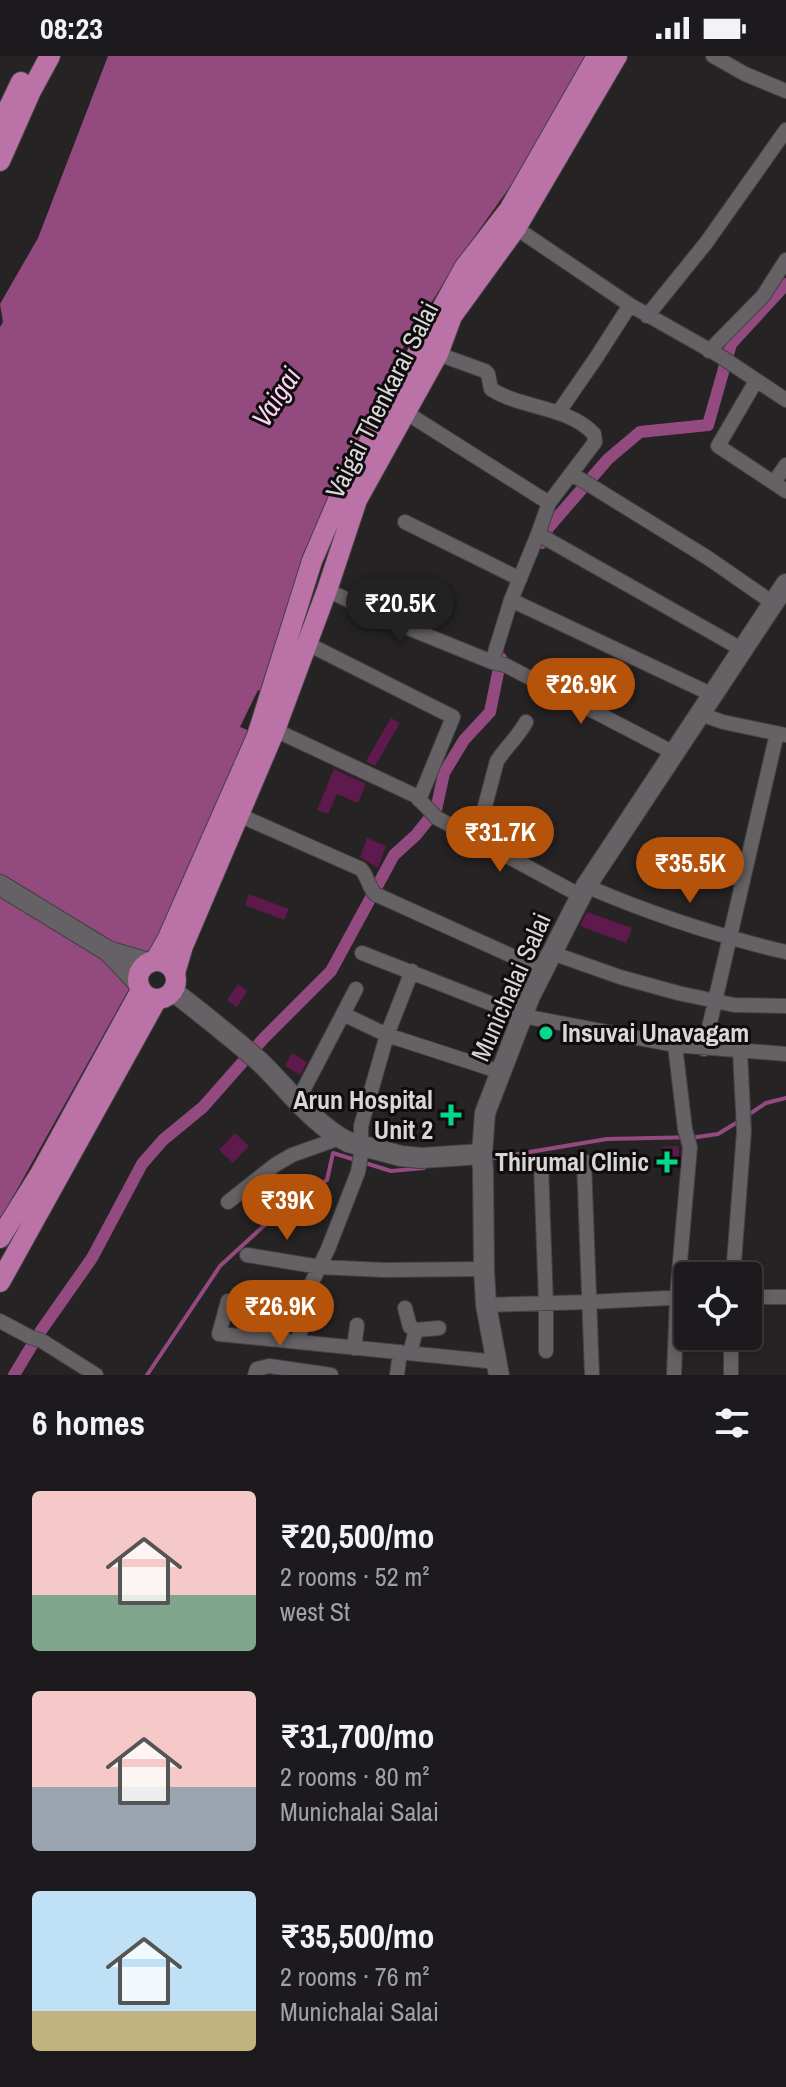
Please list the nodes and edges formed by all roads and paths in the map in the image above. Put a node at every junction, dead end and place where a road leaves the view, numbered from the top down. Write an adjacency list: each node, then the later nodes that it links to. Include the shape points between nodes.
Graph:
1 (35, 56): 8 (main road)
2 (50, 56): 10 (main road)
3 (597, 56): 53 (main road, Vaigai Thenkarai Salai, via 509,210 464,268 341,493 312,561 257,736 167,940)
4 (617, 56): 11 (main road, Vaigai Thenkarai Salai)
5 (713, 56): 6 (street)
6 (734, 61): 7 (street)
7 (786, 91)
8 (0, 126)
9 (786, 130): 14 (street)
10 (0, 161)
11 (516, 228): 13 (street); 15 (main road, Vaigai Thenkarai Salai, via 452,316)
12 (786, 260): 16 (street)
13 (630, 305): 14 (street); 20 (street)
14 (647, 316): 16 (street)
15 (438, 354): 19 (main road, Vaigai Thenkarai Salai); 20 (street, via 485,371 491,389 504,398)
16 (714, 354): 17 (street)
17 (756, 381): 18 (street); 23 (street, via 718,446)
18 (786, 400)
19 (405, 412): 24 (street); 29 (main road, Vaigai Thenkarai Salai, via 357,500)
20 (558, 413): 22 (street, via 594,434)
21 (786, 465): 23 (street)
22 (581, 480): 24 (street); 31 (street)
23 (780, 486)
24 (549, 503): 26 (street)
25 (405, 522): 27 (street)
26 (545, 537): 27 (street); 33 (street)
27 (520, 579): 30 (street)
28 (786, 584): 31 (main road, Munichalai Salai)
29 (327, 590): 32 (main road, Vaigai Thenkarai Salai); 34 (street)
30 (517, 602): 34 (street); 35 (street)
31 (773, 603): 33 (main road, Munichalai Salai)
32 (306, 643): 38 (main road, Vaigai Thenkarai Salai); 41 (street, via 453,717)
33 (743, 650): 35 (main road, Munichalai Salai)
34 (499, 663): 40 (street)
35 (713, 695): 36 (main road, Munichalai Salai)
36 (700, 714): 39 (street); 40 (main road, Munichalai Salai)
37 (526, 722): 43 (street, via 497,761)
38 (275, 730): 41 (street, via 416,796); 42 (main road, Vaigai Thenkarai Salai)
39 (782, 734): 45 (street)
40 (674, 753): 47 (main road, Munichalai Salai)
41 (428, 809): 43 (street)
42 (239, 815): 52 (street, via 353,864 365,873 372,891); 55 (main road, Vaigai Thenkarai Salai, via 183,946)
43 (476, 840): 47 (street)
44 (678, 855): 45 (street)
45 (743, 881): 48 (street)
46 (0, 885): 49 (main road)
47 (583, 891): 48 (street); 52 (main road, Munichalai Salai)
48 (730, 939): 50 (street); 57 (street)
49 (108, 951): 53 (main road); 55 (main road)
50 (786, 952)
51 (362, 953): 54 (street)
52 (548, 961): 57 (street); 60 (main road, Munichalai Salai)
53 (152, 962): 55 (main road, via 167,964)
54 (412, 971): 60 (street); 61 (street)
55 (157, 987): 67 (main road, via 252,1056); 74 (main road, Vaigai Thenkarai Salai); 80 (main road, Vaigai Thenkarai Salai)
56 (356, 989): 59 (street)
57 (716, 1001): 58 (street); 63 (street)
58 (786, 1006)
59 (343, 1014): 61 (street); 67 (street)
60 (523, 1016): 62 (street); 66 (main road, Munichalai Salai)
61 (387, 1035): 66 (street); 69 (street, via 361,1126)
62 (675, 1045): 63 (street); 76 (street, via 690,1147)
63 (704, 1049): 64 (street)
64 (740, 1051): 65 (street); 77 (street, via 744,1131)
65 (786, 1054)
66 (501, 1072): 71 (main road, Munichalai Salai, via 485,1113)
67 (298, 1100): 68 (main road)
68 (340, 1138): 69 (main road); 73 (street, via 292,1155)
69 (361, 1150): 71 (main road); 78 (street, via 358,1172)
70 (584, 1161): 84 (street)
71 (482, 1163): 79 (main road, Munichalai Salai)
72 (541, 1165): 85 (street)
73 (228, 1202)
74 (0, 1238)
75 (247, 1255): 78 (street)
76 (685, 1262)
77 (734, 1262)
78 (320, 1267): 79 (street); 88 (street)
79 (484, 1269): 86 (main road, Munichalai Salai)
80 (0, 1282)
81 (674, 1297): 84 (street)
82 (762, 1297): 83 (street)
83 (786, 1297)
84 (589, 1302): 85 (street); 105 (street)
85 (546, 1304): 86 (street); 98 (street)
86 (486, 1305): 100 (main road, Munichalai Salai)
87 (405, 1308): 92 (street, via 410,1327)
88 (303, 1312): 93 (street, via 228,1301 219,1334); 94 (street)
89 (0, 1321): 102 (street)
90 (357, 1325): 95 (street)
91 (439, 1328): 92 (street)
92 (416, 1330): 99 (street)
93 (261, 1338): 94 (street); 101 (street)
94 (298, 1342): 95 (street)
95 (354, 1348): 99 (street)
96 (677, 1350): 106 (street)
97 (731, 1350): 107 (street)
98 (546, 1351)
99 (405, 1353): 100 (street); 104 (street)
100 (498, 1368)
101 (256, 1372): 103 (street, via 269,1366)
102 (96, 1375)
103 (331, 1375)
104 (397, 1375)
105 (592, 1375)
106 (674, 1375)
107 (731, 1375)

